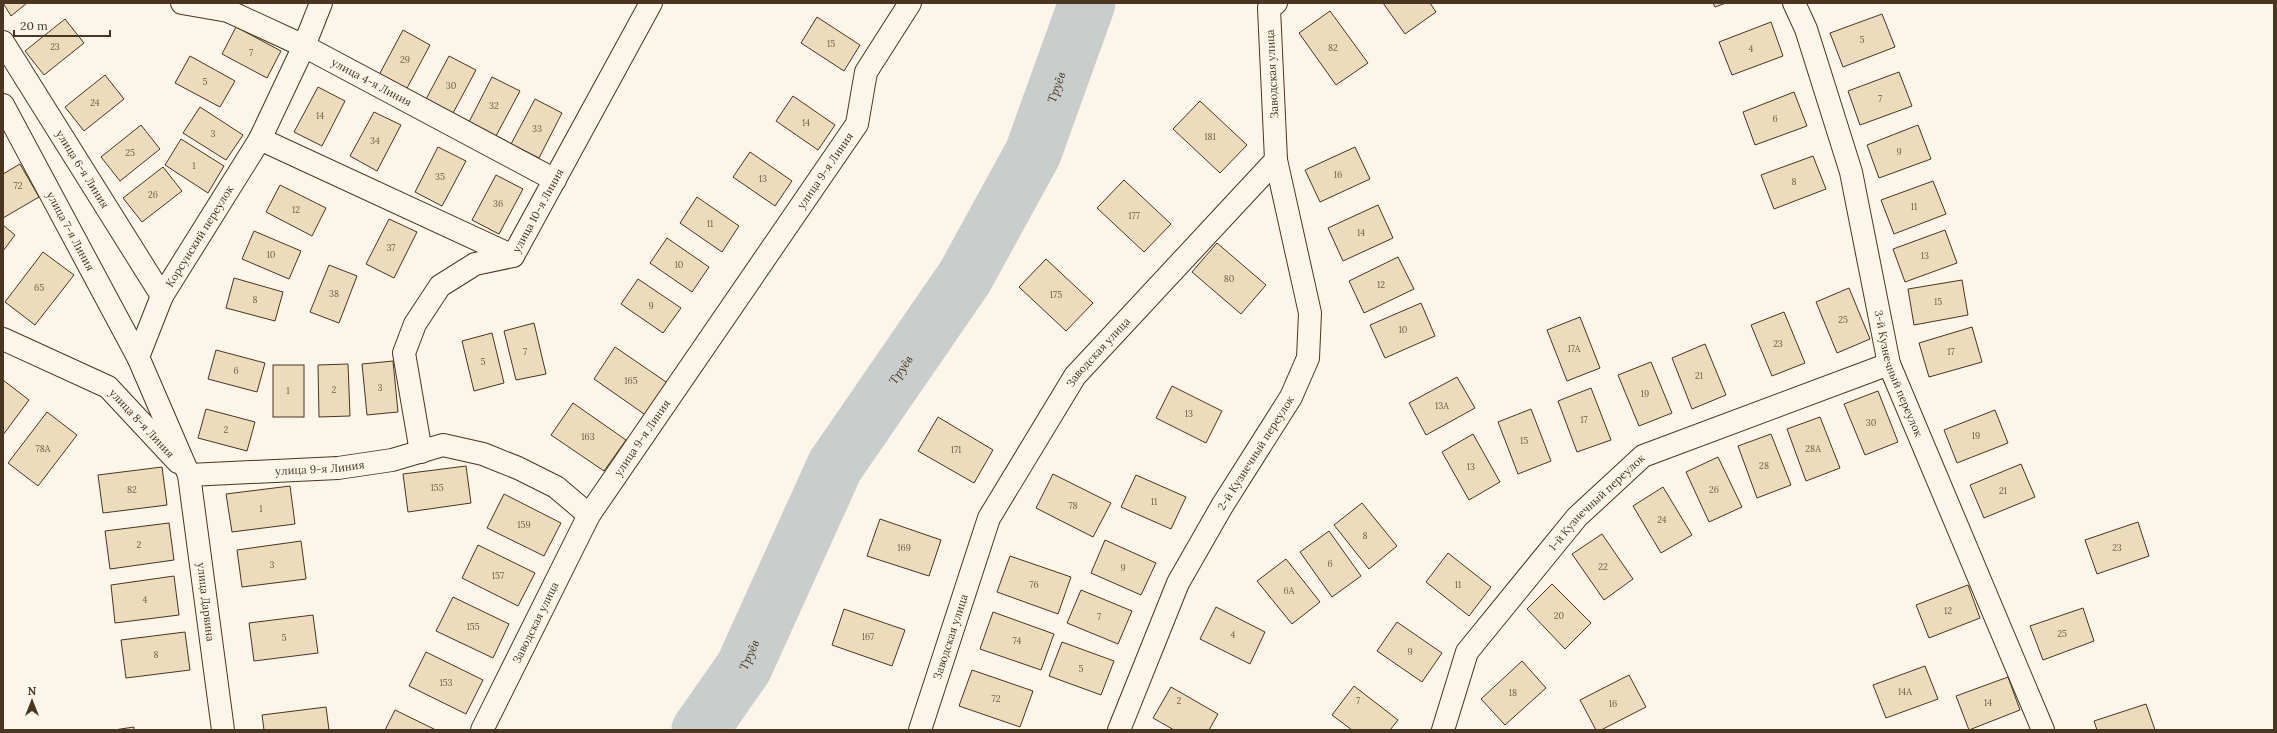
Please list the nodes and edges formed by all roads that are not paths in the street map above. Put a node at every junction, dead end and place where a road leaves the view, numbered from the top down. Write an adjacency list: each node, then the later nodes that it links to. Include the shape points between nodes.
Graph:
1 (182, 3): 8 (street, улица 4-я Линия, via 228,10)
2 (321, 3): 8 (street, Корсунский переулок)
3 (651, 3): 12 (street, улица 10-я Линия)
4 (910, 3): 20 (street, улица 9-я Линия, via 866,72 857,124)
5 (1276, 3): 11 (street, Заводская улица, via 1269,8)
6 (1794, 3): 17 (street, 3-й Кузнечный переулок, via 1806,29 1851,172)
7 (3, 42): 14 (street, улица 6-я Линия)
8 (304, 46): 10 (street, Корсунский переулок); 12 (street, улица 4-я Линия)
9 (3, 105): 16 (street, улица 7-я Линия)
10 (260, 139): 13 (street); 14 (street, Корсунский переулок)
11 (1276, 160): 23 (street, Заводская улица, via 1075,376 989,518); 24 (street, 2-й Кузнечный переулок, via 1310,313 1308,358 1291,398 1222,506 1178,583)
12 (555, 180): 13 (street, улица 10-я Линия)
13 (513, 256): 18 (street, улица 10-я Линия, via 475,264 440,286 415,324 404,353)
14 (162, 296): 16 (street, Корсунский переулок)
15 (3, 339): 19 (street, улица 8-я Линия, via 108,387)
16 (138, 357): 19 (street)
17 (1889, 364): 25 (street, 1-й Кузнечный переулок, via 1643,456 1577,517 1466,652); 26 (street, 3-й Кузнечный переулок)
18 (421, 452): 19 (street, улица 9-я Линия, via 392,460 338,468); 20 (street, улица 9-я Линия, via 442,445 483,454 556,487)
19 (189, 475): 21 (street, улица Дарвина)
20 (589, 515): 22 (street, Заводская улица)
21 (223, 730)
22 (482, 730)
23 (920, 730)
24 (1119, 730)
25 (1443, 730)
26 (2043, 730)

